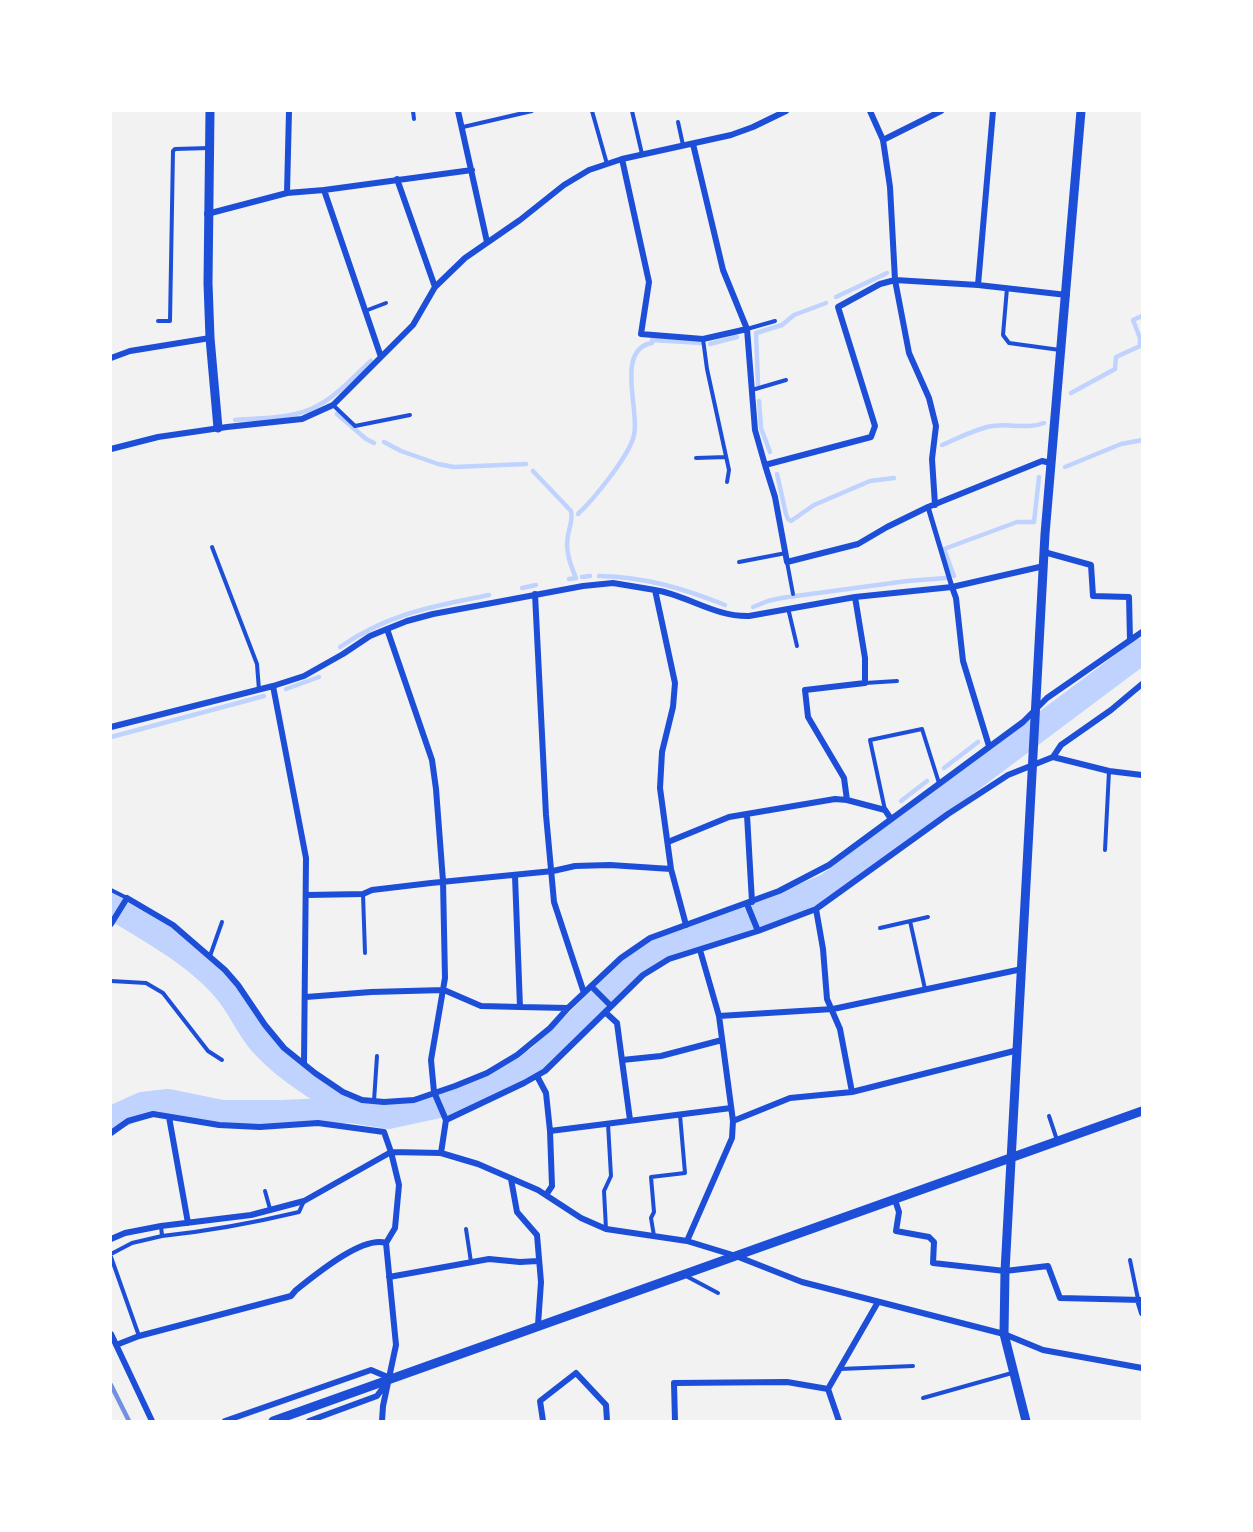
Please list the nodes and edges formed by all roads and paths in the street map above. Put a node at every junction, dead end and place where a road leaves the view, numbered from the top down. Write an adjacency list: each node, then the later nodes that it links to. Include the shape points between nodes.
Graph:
1 (210, 111): 19 (street)
2 (289, 111): 26 (street)
3 (413, 111): 13 (lane)
4 (458, 111): 15 (street)
5 (532, 111): 15 (lane)
6 (592, 111): 22 (lane)
7 (632, 111): 20 (lane)
8 (786, 111): 17 (street, via 731,135)
9 (870, 111): 16 (street)
10 (940, 111): 16 (street)
11 (993, 111): 30 (street)
12 (1081, 111): 33 (street)
13 (414, 119)
14 (678, 122): 18 (lane)
15 (463, 127): 23 (street)
16 (883, 140): 29 (street)
17 (693, 144): 18 (street); 38 (street, via 723,270)
18 (683, 146): 20 (street)
19 (209, 148): 27 (street); 36 (lane, via 173,152 170,321)
20 (642, 154): 21 (street)
21 (622, 159): 22 (street); 40 (street, via 649,282 640,334)
22 (607, 164): 28 (street, via 564,185)
23 (472, 170): 24 (street); 28 (street)
24 (397, 179): 25 (street); 31 (street)
25 (324, 190): 26 (street); 35 (street)
26 (287, 193): 27 (street)
27 (207, 214): 39 (street)
28 (487, 242): 31 (street)
29 (895, 280): 30 (street); 53 (street, via 838,307 875,426 871,437); 55 (street, via 909,353 936,426)
30 (978, 285): 32 (street)
31 (435, 287): 42 (street, via 413,324)
32 (1007, 288): 33 (street); 41 (lane, via 1005,340)
33 (1067, 295): 41 (street)
34 (386, 303): 35 (lane)
35 (365, 311): 42 (street)
36 (159, 321)
37 (775, 321): 38 (lane)
38 (747, 329): 40 (street); 45 (street)
39 (210, 338): 43 (street, via 130,351); 48 (street)
40 (703, 339): 50 (lane)
41 (1061, 350): 52 (street)
42 (381, 357): 46 (street)
43 (111, 358)
44 (786, 380): 45 (lane)
45 (752, 390): 53 (street, via 755,430)
46 (333, 405): 47 (lane, via 355,426); 48 (street, via 302,420)
47 (410, 416)
48 (218, 428): 49 (street)
49 (111, 449)
50 (726, 457): 51 (lane); 54 (lane)
51 (696, 458)
52 (1051, 463): 55 (street, via 1042,461); 58 (street)
53 (765, 465): 59 (street)
54 (727, 482)
55 (935, 505): 56 (street)
56 (928, 507): 61 (street, via 858,544); 63 (street)
57 (212, 547): 77 (lane, via 257,664)
58 (1044, 552): 62 (street); 71 (street, via 1091,565 1093,596 1129,597)
59 (786, 553): 60 (lane); 61 (street)
60 (739, 562)
61 (788, 562): 66 (lane)
62 (1044, 567): 63 (street); 78 (street)
63 (951, 587): 67 (street); 80 (street, via 956,597 963,661)
64 (655, 590): 65 (street, via 614,583); 68 (street, via 738,616); 90 (street, via 675,683 671,721 662,752 660,788)
65 (535, 594): 69 (street, via 433,614); 93 (street, via 546,815)
66 (793, 594)
67 (855, 597): 68 (street); 74 (street)
68 (788, 608): 72 (lane)
69 (387, 629): 76 (street, via 304,676); 95 (street, via 432,760)
70 (1142, 632): 71 (street)
71 (1130, 640): 78 (street)
72 (797, 645)
73 (897, 681): 74 (lane)
74 (865, 683): 86 (street, via 805,690 808,717 844,778)
75 (1142, 684): 81 (street, via 1061,746)
76 (273, 686): 77 (street); 98 (street, via 306,858)
77 (259, 690): 79 (street)
78 (1036, 712): 80 (street); 82 (street)
79 (111, 727)
80 (988, 746): 85 (street)
81 (1053, 758): 82 (street); 83 (street)
82 (1033, 766): 101 (street, via 1008,775 948,814); 112 (street)
83 (1109, 771): 84 (street); 91 (lane)
84 (1142, 775)
85 (939, 783): 87 (lane, via 922,729 870,740); 89 (street)
86 (847, 800): 87 (street); 88 (street)
87 (885, 810): 89 (street)
88 (747, 815): 90 (street, via 729,817); 100 (street)
89 (891, 819): 100 (street, via 829,865)
90 (668, 842): 92 (street)
91 (1106, 850)
92 (671, 869): 93 (street, via 610,865 575,866); 106 (street)
93 (553, 872): 94 (street); 117 (street, via 554,902)
94 (515, 876): 95 (street); 120 (street)
95 (443, 881): 97 (street); 116 (street)
96 (111, 890): 99 (lane)
97 (363, 894): 98 (street); 110 (lane)
98 (307, 895): 118 (street)
99 (126, 901): 104 (street); 111 (street, via 173,925)
100 (749, 905): 106 (street); 108 (street)
101 (816, 909): 108 (street); 122 (street, via 827,999)
102 (928, 917): 103 (lane)
103 (909, 921): 107 (lane); 115 (lane)
104 (112, 922)
105 (222, 922): 111 (lane)
106 (686, 925): 114 (street, via 650,938 621,958)
107 (880, 928)
108 (757, 929): 109 (street)
109 (699, 950): 119 (street, via 669,959); 124 (street)
110 (365, 952)
111 (210, 956): 130 (street, via 238,985 284,1048)
112 (1022, 969): 115 (street); 126 (street)
113 (111, 981): 128 (lane, via 146,983 163,993 208,1051)
114 (592, 987): 117 (street); 119 (street)
115 (925, 989): 122 (street)
116 (444, 990): 118 (street); 120 (street, via 481,1006); 133 (street, via 431,1060)
117 (584, 993): 121 (street)
118 (306, 997): 130 (street)
119 (609, 1004): 123 (street)
120 (520, 1007): 121 (street)
121 (568, 1008): 133 (street, via 517,1055 487,1073)
122 (833, 1009): 124 (street); 132 (street)
123 (605, 1012): 129 (street, via 617,1023); 131 (street)
124 (719, 1016): 125 (street)
125 (722, 1040): 129 (street, via 661,1056); 135 (street)
126 (1018, 1050): 132 (street); 149 (street)
127 (377, 1056): 134 (lane)
128 (222, 1060)
129 (622, 1060): 141 (street)
130 (304, 1064): 134 (street, via 343,1092)
131 (537, 1076): 140 (street); 144 (street, via 546,1093)
132 (852, 1092): 142 (street, via 790,1098)
133 (435, 1094): 134 (street, via 414,1100); 140 (street)
134 (374, 1101)
135 (731, 1108): 137 (street); 142 (street)
136 (1142, 1111): 146 (street)
137 (680, 1114): 141 (street); 161 (lane, via 685,1173 651,1177)
138 (1049, 1116): 146 (lane)
139 (169, 1117): 145 (street, via 153,1114 128,1121); 147 (street, via 219,1125 318,1123 384,1132); 156 (street)
140 (445, 1118): 148 (street)
141 (630, 1120): 143 (street)
142 (732, 1121): 163 (street, via 732,1138)
143 (608, 1124): 144 (street); 159 (lane, via 611,1176 604,1191)
144 (550, 1131): 152 (street, via 552,1186)
145 (111, 1133)
146 (1057, 1140): 149 (street)
147 (392, 1152): 148 (street); 154 (street); 164 (street, via 399,1185 395,1228)
148 (441, 1152): 150 (street)
149 (1011, 1157): 153 (street); 170 (street)
150 (511, 1179): 152 (street); 168 (street, via 517,1212 537,1235)
151 (265, 1191): 155 (lane)
152 (546, 1196): 159 (street)
153 (896, 1200): 166 (street); 170 (street, via 896,1231 929,1237 934,1242 933,1263)
154 (304, 1201): 155 (street); 160 (lane, via 299,1212 221,1229)
155 (270, 1210): 156 (street)
156 (188, 1223): 157 (street)
157 (161, 1226): 160 (lane); 162 (street)
158 (466, 1229): 169 (lane)
159 (606, 1229): 161 (street)
160 (162, 1236): 165 (lane, via 132,1243)
161 (654, 1236): 163 (street)
162 (111, 1239)
163 (687, 1241): 166 (street)
164 (386, 1243): 172 (street); 180 (street, via 370,1242 344,1256 291,1296)
165 (111, 1255): 180 (lane)
166 (736, 1256): 171 (street); 175 (street, via 802,1282)
167 (1130, 1260): 174 (lane)
168 (538, 1261): 169 (street); 177 (street)
169 (471, 1262): 172 (street)
170 (1005, 1271): 174 (street, via 1048,1266 1060,1298); 179 (street)
171 (684, 1275): 173 (lane); 177 (street)
172 (389, 1277): 186 (street, via 396,1345)
173 (718, 1293)
174 (1140, 1300): 176 (street)
175 (878, 1302): 179 (street); 184 (street)
176 (1142, 1313)
177 (538, 1325): 186 (street)
178 (111, 1334): 181 (street)
179 (1004, 1334): 183 (street, via 1043,1350); 185 (street)
180 (139, 1336): 181 (street)
181 (116, 1345): 189 (street)
182 (913, 1366): 184 (lane)
183 (1142, 1368)
184 (840, 1369): 187 (street)
185 (1014, 1373): 188 (lane); 198 (street)
186 (390, 1378): 190 (street, via 371,1370); 191 (street); 192 (street, via 376,1396); 193 (street)
187 (828, 1389): 196 (street, via 788,1382 674,1383); 197 (street)
188 (923, 1398)
189 (152, 1421)
190 (225, 1421)
191 (273, 1421)
192 (309, 1421)
193 (381, 1421)
194 (543, 1421): 195 (street, via 540,1401 576,1373 606,1406)
195 (607, 1421)
196 (675, 1421)
197 (839, 1421)
198 (1026, 1421)

